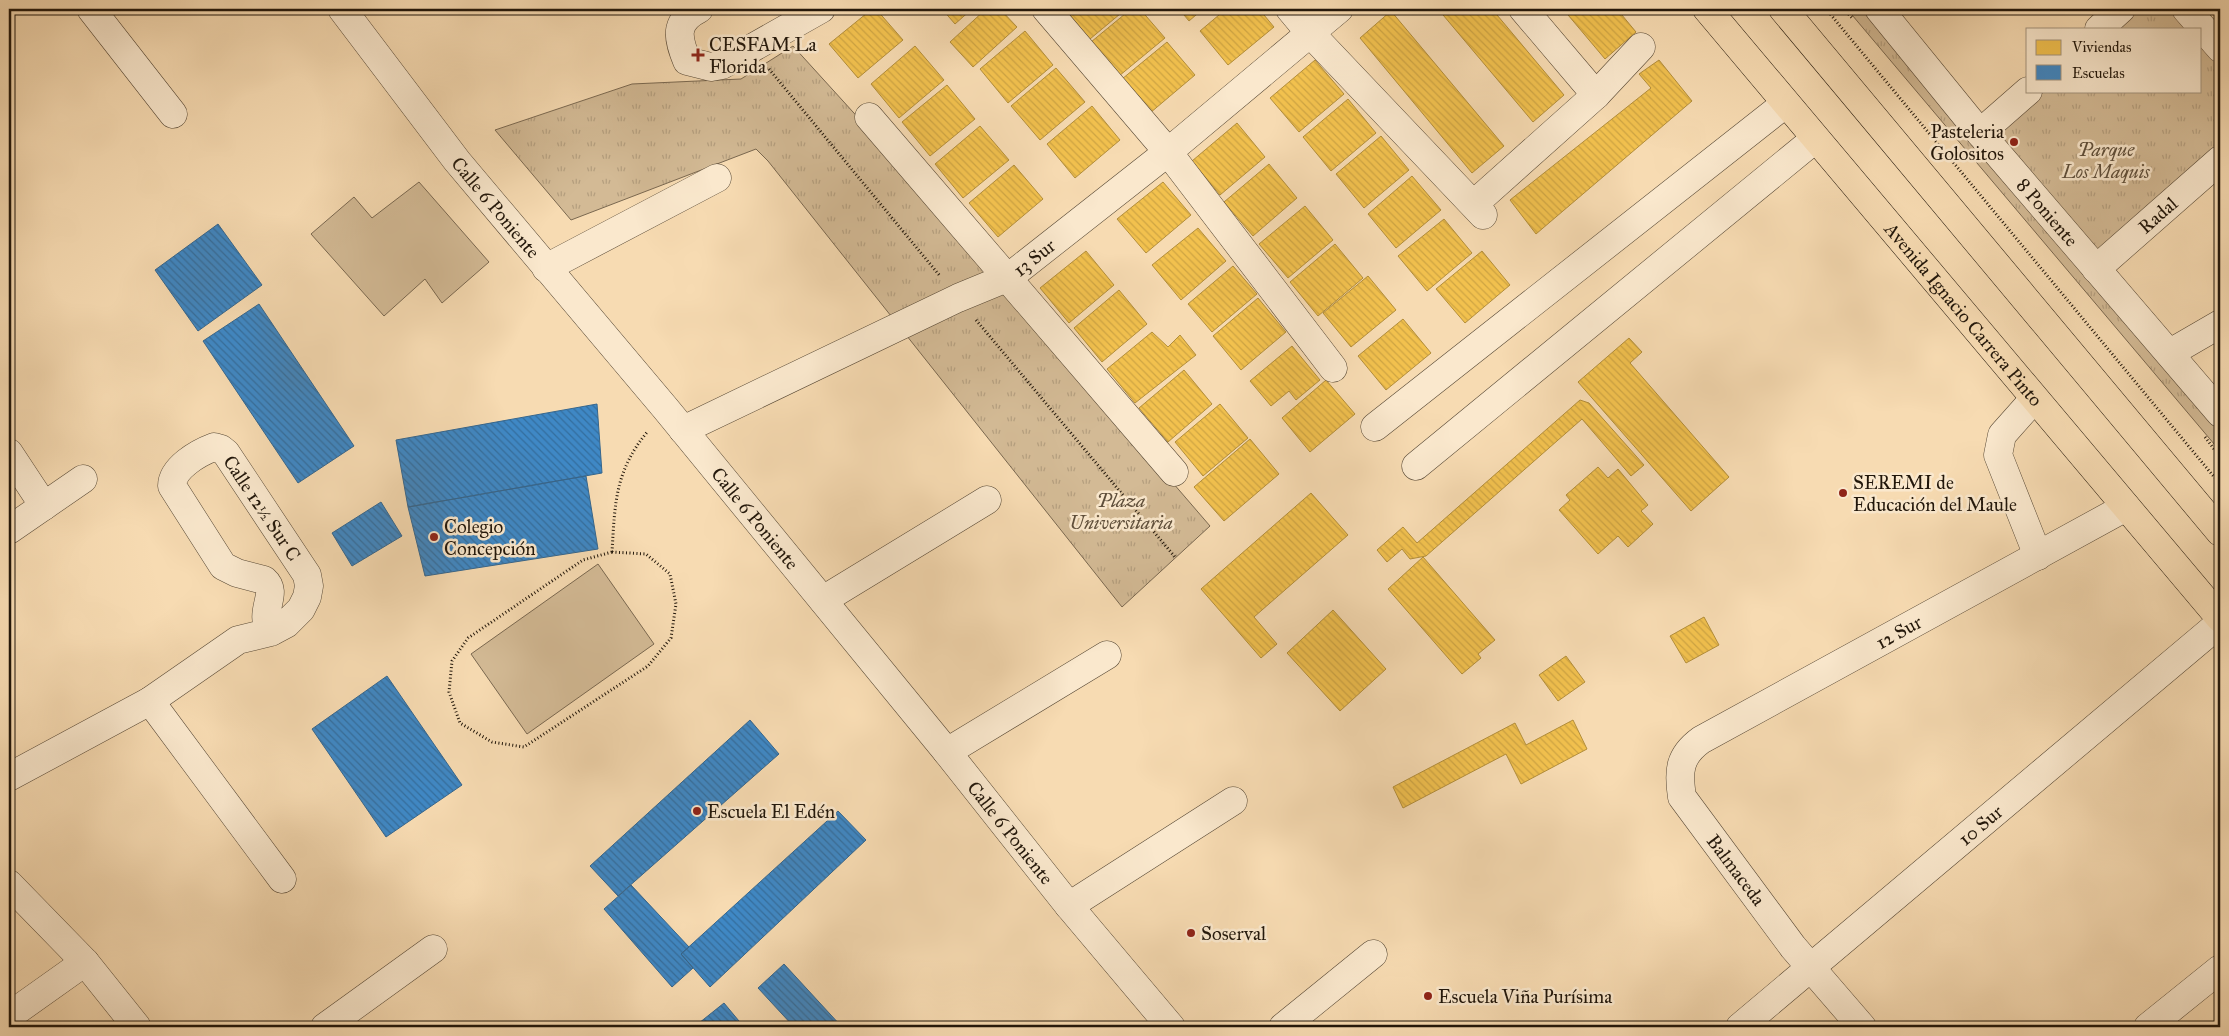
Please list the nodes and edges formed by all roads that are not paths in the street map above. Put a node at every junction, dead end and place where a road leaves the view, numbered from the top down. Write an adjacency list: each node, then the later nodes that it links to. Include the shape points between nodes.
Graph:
1 (92, 9): 21 (street)
2 (342, 9): 28 (street, Calle 6 Poniente, via 456,161)
3 (699, 9): 4 (street, via 683,23 679,41 687,61 711,67 722,66)
4 (821, 9)
5 (1046, 9): 25 (street)
6 (1290, 9): 15 (street)
7 (1339, 9): 15 (street, 13 Sur)
8 (1523, 9): 19 (street)
9 (1707, 9): 20 (main road, Avenida Ignacio Carrera Pinto)
10 (1782, 9): 46 (main road)
11 (1879, 9): 23 (street, 8 Poniente)
12 (2121, 9): 14 (street)
13 (2186, 9): 17 (street)
14 (2099, 28)
15 (1310, 33): 19 (street, via 1479,210); 25 (street, 13 Sur)
16 (1641, 47): 19 (street)
17 (2220, 48)
18 (2027, 92): 23 (street)
19 (1596, 95)
20 (1785, 104): 24 (main road, Avenida Ignacio Carrera Pinto); 36 (street)
21 (173, 114)
22 (869, 117): 30 (street)
23 (1980, 133): 29 (street, 8 Poniente)
24 (1815, 139): 34 (main road, Avenida Ignacio Carrera Pinto); 39 (street)
25 (1168, 152): 30 (street, 13 Sur); 33 (street)
26 (2220, 160): 29 (street, Radal)
27 (717, 178): 28 (street)
28 (546, 268): 37 (street, Calle 6 Poniente)
29 (2096, 269): 32 (street, 8 Poniente)
30 (1008, 277): 37 (street, 13 Sur); 40 (street)
31 (2220, 324): 32 (street)
32 (2170, 353): 35 (street, 8 Poniente)
33 (1333, 368)
34 (2034, 399): 44 (main road, Avenida Ignacio Carrera Pinto); 47 (street, via 2002,435 1998,455)
35 (2220, 413)
36 (1375, 427)
37 (683, 430): 48 (street, Calle 6 Poniente)
38 (9, 453): 43 (street)
39 (1416, 466)
40 (1174, 472)
41 (83, 479): 43 (street)
42 (988, 500): 48 (street)
43 (44, 506): 45 (street)
44 (2126, 508): 47 (street, 12 Sur); 49 (main road, Avenida Ignacio Carrera Pinto)
45 (9, 530)
46 (2220, 532)
47 (2038, 556): 55 (street, 12 Sur, via 1701,740 1689,749)
48 (823, 600): 54 (street, Calle 6 Poniente)
49 (2220, 618)
50 (2220, 623): 64 (street, 10 Sur)
51 (271, 632): 51 (street, Calle 12½ Sur C, via 286,624 301,609 309,586 307,575 226,453 214,447 178,469 172,486 223,566 268,583 270,595 265,619); 53 (street, Calle 12½ Sur C, via 238,640)
52 (1107, 655): 54 (street)
53 (150, 701): 56 (street, Calle 12½ Sur C); 58 (street)
54 (947, 752): 60 (street, Calle 6 Poniente)
55 (1681, 765): 64 (street, Balmaceda, via 1682,797)
56 (9, 777)
57 (1233, 801): 60 (street)
58 (282, 879)
59 (9, 884): 63 (street)
60 (1069, 906): 69 (street, Calle 6 Poniente)
61 (433, 949): 68 (street)
62 (1373, 954): 70 (street)
63 (85, 962): 66 (street); 67 (street)
64 (1811, 969): 71 (street, 10 Sur); 72 (street, Balmaceda)
65 (2220, 970): 73 (street)
66 (9, 1016)
67 (137, 1027)
68 (325, 1027)
69 (1171, 1027)
70 (1283, 1027)
71 (1740, 1027)
72 (1862, 1027)
73 (2148, 1027)

